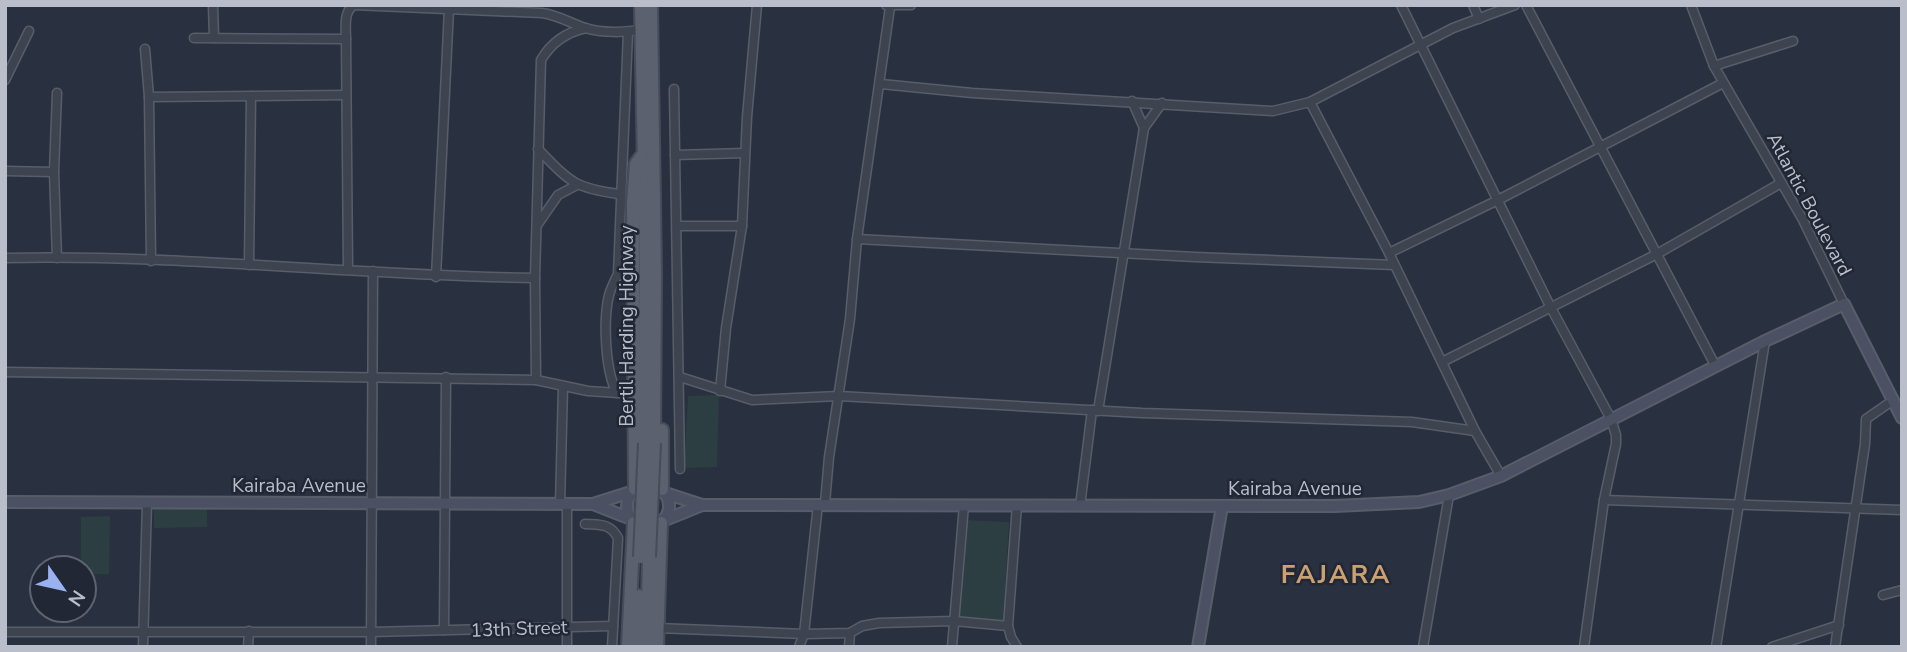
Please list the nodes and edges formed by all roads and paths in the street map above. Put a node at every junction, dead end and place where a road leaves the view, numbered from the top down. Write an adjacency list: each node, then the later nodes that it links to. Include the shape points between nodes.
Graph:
1 (213, 5): 19 (street)
2 (641, 5): 15 (main road, Bertil Harding Highway)
3 (650, 5): 39 (main road, Bertil Harding Highway)
4 (757, 5): 40 (street)
5 (911, 5): 11 (street)
6 (1401, 5): 22 (street)
7 (1473, 5): 13 (street)
8 (1515, 5): 13 (street)
9 (1526, 5): 37 (street)
10 (1691, 5): 24 (street, Atlantic Boulevard)
11 (888, 6): 27 (street)
12 (449, 9): 14 (street, via 542,13); 20 (street, via 354,5 347,12); 63 (street)
13 (1479, 19): 22 (street)
14 (586, 28): 17 (street); 38 (street, via 562,37 541,60)
15 (642, 29): 17 (street); 39 (main road, Bertil Harding Highway)
16 (29, 31): 25 (street)
17 (628, 33): 47 (street)
18 (194, 38): 19 (street)
19 (214, 38): 20 (street)
20 (346, 39): 30 (street)
21 (1793, 41): 24 (street)
22 (1421, 46): 34 (street); 48 (street)
23 (145, 49): 32 (street)
24 (1714, 66): 26 (street, Atlantic Boulevard)
25 (5, 80)
26 (1723, 83): 37 (street); 45 (street, Atlantic Boulevard)
27 (881, 84): 33 (street); 52 (street)
28 (674, 89): 41 (street)
29 (57, 93): 44 (street)
30 (346, 95): 31 (street); 61 (street)
31 (251, 96): 32 (street); 59 (street)
32 (149, 97): 58 (street)
33 (1132, 101): 35 (street); 36 (street)
34 (1310, 102): 35 (street, via 1273,111); 54 (street)
35 (1162, 103): 36 (street)
36 (1144, 128): 53 (street)
37 (1600, 145): 48 (street); 55 (street)
38 (538, 149): 46 (street); 51 (street)
39 (648, 153): 43 (main road, Bertil Harding Highway); 78 (main road, via 636,163 633,203); 88 (main road, via 658,172 662,199)
40 (745, 153): 41 (street); 50 (street)
41 (675, 155): 49 (street)
42 (5, 171): 44 (street)
43 (648, 171): 130 (main road, Bertil Harding Highway, bridge, via 647,379); 131 (main road, Bertil Harding Highway, bridge, via 656,379)
44 (54, 172): 57 (street)
45 (1781, 183): 55 (street); 65 (street, Atlantic Boulevard)
46 (577, 185): 47 (street); 51 (street, via 558,195)
47 (619, 194): 77 (street, via 618,274 607,314 609,370)
48 (1498, 200): 54 (street); 66 (street)
49 (678, 226): 50 (street); 72 (street)
50 (742, 226): 76 (street)
51 (536, 227): 64 (street)
52 (857, 239): 53 (street); 79 (street)
53 (1125, 253): 60 (street); 81 (street)
54 (1389, 253): 60 (street)
55 (1657, 254): 66 (street); 69 (street)
56 (5, 258): 57 (street)
57 (58, 258): 58 (street)
58 (151, 261): 59 (street)
59 (249, 265): 61 (street)
60 (1394, 265): 68 (street)
61 (348, 269): 62 (street)
62 (373, 271): 63 (street); 73 (street)
63 (436, 277): 64 (street)
64 (535, 278): 74 (street)
65 (1844, 304): 67 (street, Kairaba Avenue); 80 (street, Atlantic Boulevard)
66 (1550, 306): 68 (street); 83 (street)
67 (1765, 341): 69 (street, Kairaba Avenue); 98 (street)
68 (1442, 362): 84 (street)
69 (1716, 367): 83 (street, Kairaba Avenue)
70 (5, 372): 73 (street)
71 (446, 377): 73 (street); 74 (street); 94 (street)
72 (680, 377): 76 (street); 85 (street)
73 (373, 378): 93 (street)
74 (536, 380): 75 (street)
75 (563, 387): 77 (street); 95 (street)
76 (720, 391): 79 (street, via 752,400)
77 (617, 393): 78 (street)
78 (634, 394): 87 (main road)
79 (838, 396): 81 (street); 97 (street)
80 (1892, 401): 82 (street, Atlantic Boulevard); 104 (street, via 1866,419)
81 (1095, 410): 84 (street, via 1412,422); 102 (street)
82 (1902, 418)
83 (1611, 419): 86 (street, Kairaba Avenue); 90 (street, via 1616,444)
84 (1475, 431): 86 (street)
85 (680, 470)
86 (1500, 476): 89 (street, Kairaba Avenue)
87 (633, 491): 88 (street, via 648,484); 96 (street); 106 (street, via 626,506)
88 (663, 491): 99 (street); 107 (street, via 670,506)
89 (1449, 495): 103 (street, Kairaba Avenue, via 1391,505); 138 (street)
90 (1604, 500): 98 (street); 139 (street)
91 (5, 502): 92 (street, Kairaba Avenue)
92 (147, 502): 93 (street, Kairaba Avenue); 122 (street)
93 (371, 503): 94 (street, Kairaba Avenue); 120 (street)
94 (446, 503): 95 (street, Kairaba Avenue); 117 (street)
95 (564, 504): 96 (street, Kairaba Avenue); 113 (street)
96 (593, 504): 106 (street)
97 (822, 504): 99 (street, Kairaba Avenue); 100 (street, Kairaba Avenue); 123 (street)
98 (1738, 504): 104 (street); 140 (street)
99 (702, 505): 107 (street)
100 (964, 505): 101 (street, Kairaba Avenue); 111 (street)
101 (1017, 505): 102 (street, Kairaba Avenue); 115 (street)
102 (1080, 506): 103 (street, Kairaba Avenue)
103 (1222, 506): 137 (street)
104 (1855, 509): 105 (street); 112 (street)
105 (1902, 510)
106 (633, 521): 107 (street, via 648,528); 129 (main road)
107 (663, 521): 116 (main road)
108 (585, 524): 114 (street, via 608,525 618,538)
109 (1902, 590): 110 (street)
110 (1883, 595)
111 (954, 621): 115 (street); 121 (street, via 879,622); 135 (street)
112 (1839, 625): 141 (street); 142 (street)
113 (566, 626): 114 (street, 13th Street); 117 (street, 13th Street); 127 (street)
114 (612, 626): 128 (street)
115 (1008, 626): 136 (street)
116 (657, 628): 123 (street); 132 (main road)
117 (444, 630): 120 (street, 13th Street)
118 (249, 631): 120 (street, 13th Street); 122 (street, 13th Street); 125 (street)
119 (5, 632): 122 (street, 13th Street)
120 (371, 632): 126 (street)
121 (850, 633): 123 (street); 134 (street)
122 (143, 634): 124 (street)
123 (804, 634): 133 (street)
124 (143, 647)
125 (248, 647)
126 (371, 647)
127 (567, 647)
128 (612, 647)
129 (628, 647)
130 (637, 647)
131 (647, 647)
132 (657, 647)
133 (799, 647)
134 (849, 647)
135 (952, 647)
136 (1017, 647)
137 (1198, 647)
138 (1423, 647)
139 (1584, 647)
140 (1716, 647)
141 (1772, 647)
142 (1835, 647)

